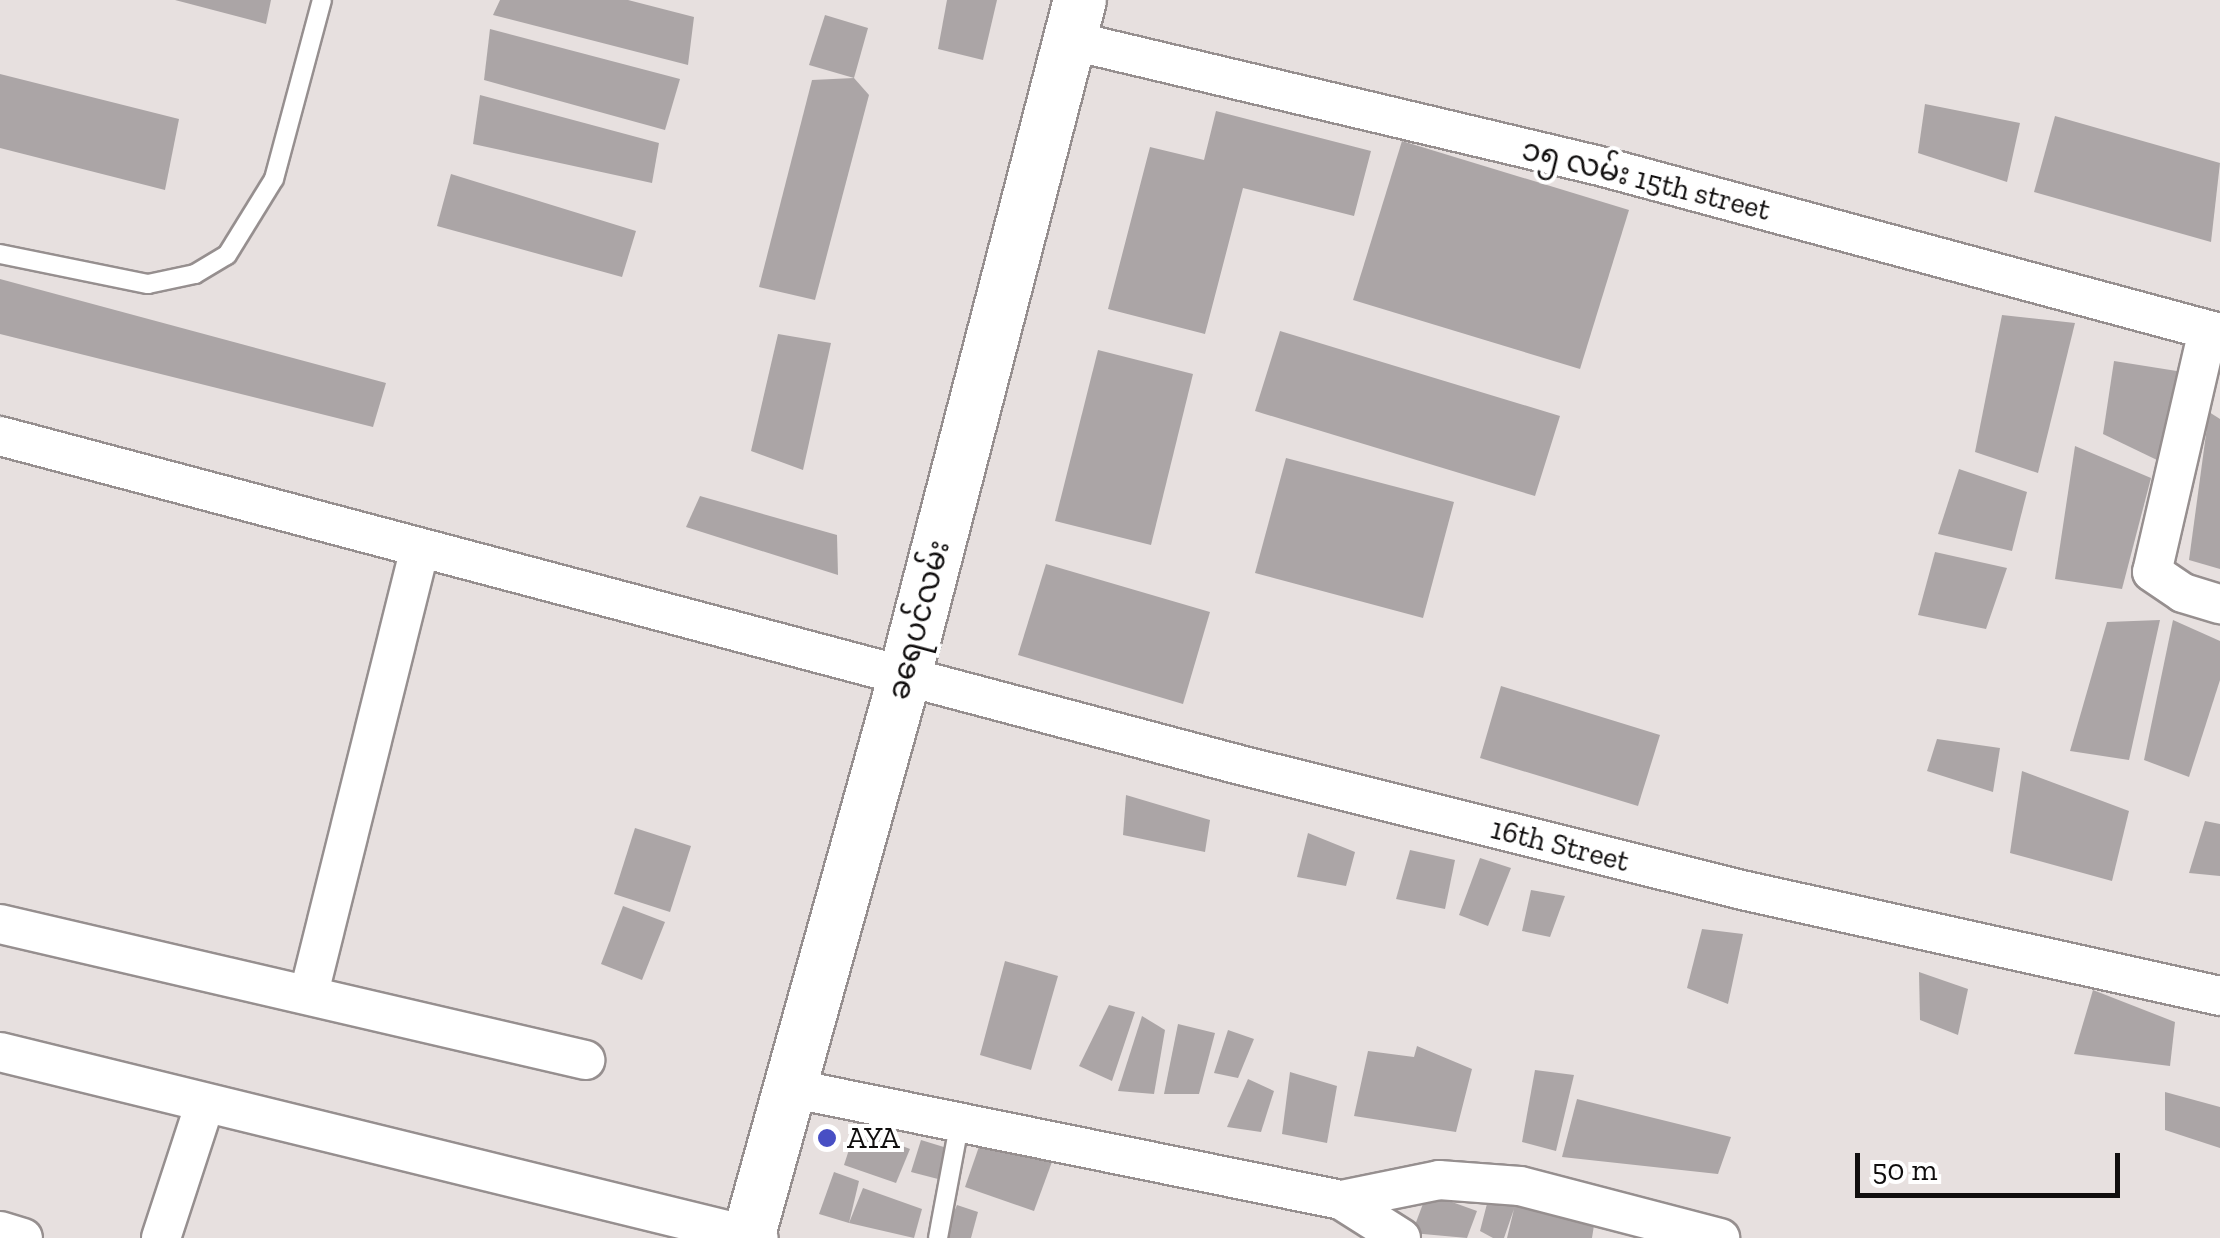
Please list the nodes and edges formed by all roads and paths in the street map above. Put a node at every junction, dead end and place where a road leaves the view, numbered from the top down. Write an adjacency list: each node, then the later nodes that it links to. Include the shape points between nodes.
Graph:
1 (322, 0): 3 (lane, via 274,178 226,255 195,274 148,284)
2 (1074, 20): 4 (street, ၁၅ လမ်း 15th street); 8 (main road, ခရေပင်လမ်း)
3 (0, 254)
4 (2214, 331): 7 (street, via 2152,572 2182,593)
5 (0, 436): 6 (street, 16th Street)
6 (420, 549): 8 (street, 16th Street); 10 (street)
7 (2220, 604)
8 (904, 679): 11 (street, 16th Street, via 1742,890); 14 (main road, ခရေပင်လမ်း)
9 (0, 924): 10 (street)
10 (309, 993): 13 (street)
11 (2220, 996)
12 (0, 1052): 15 (street)
13 (585, 1060)
14 (790, 1088): 16 (street); 21 (main road, ခရေပင်လမ်း)
15 (206, 1103): 20 (street); 21 (street)
16 (960, 1118): 17 (street); 22 (lane)
17 (1341, 1200): 23 (street); 24 (street, via 1438,1180 1520,1186)
18 (0, 1230): 19 (street)
19 (24, 1238)
20 (161, 1238)
21 (752, 1238)
22 (938, 1238)
23 (1401, 1238)
24 (1720, 1238)

